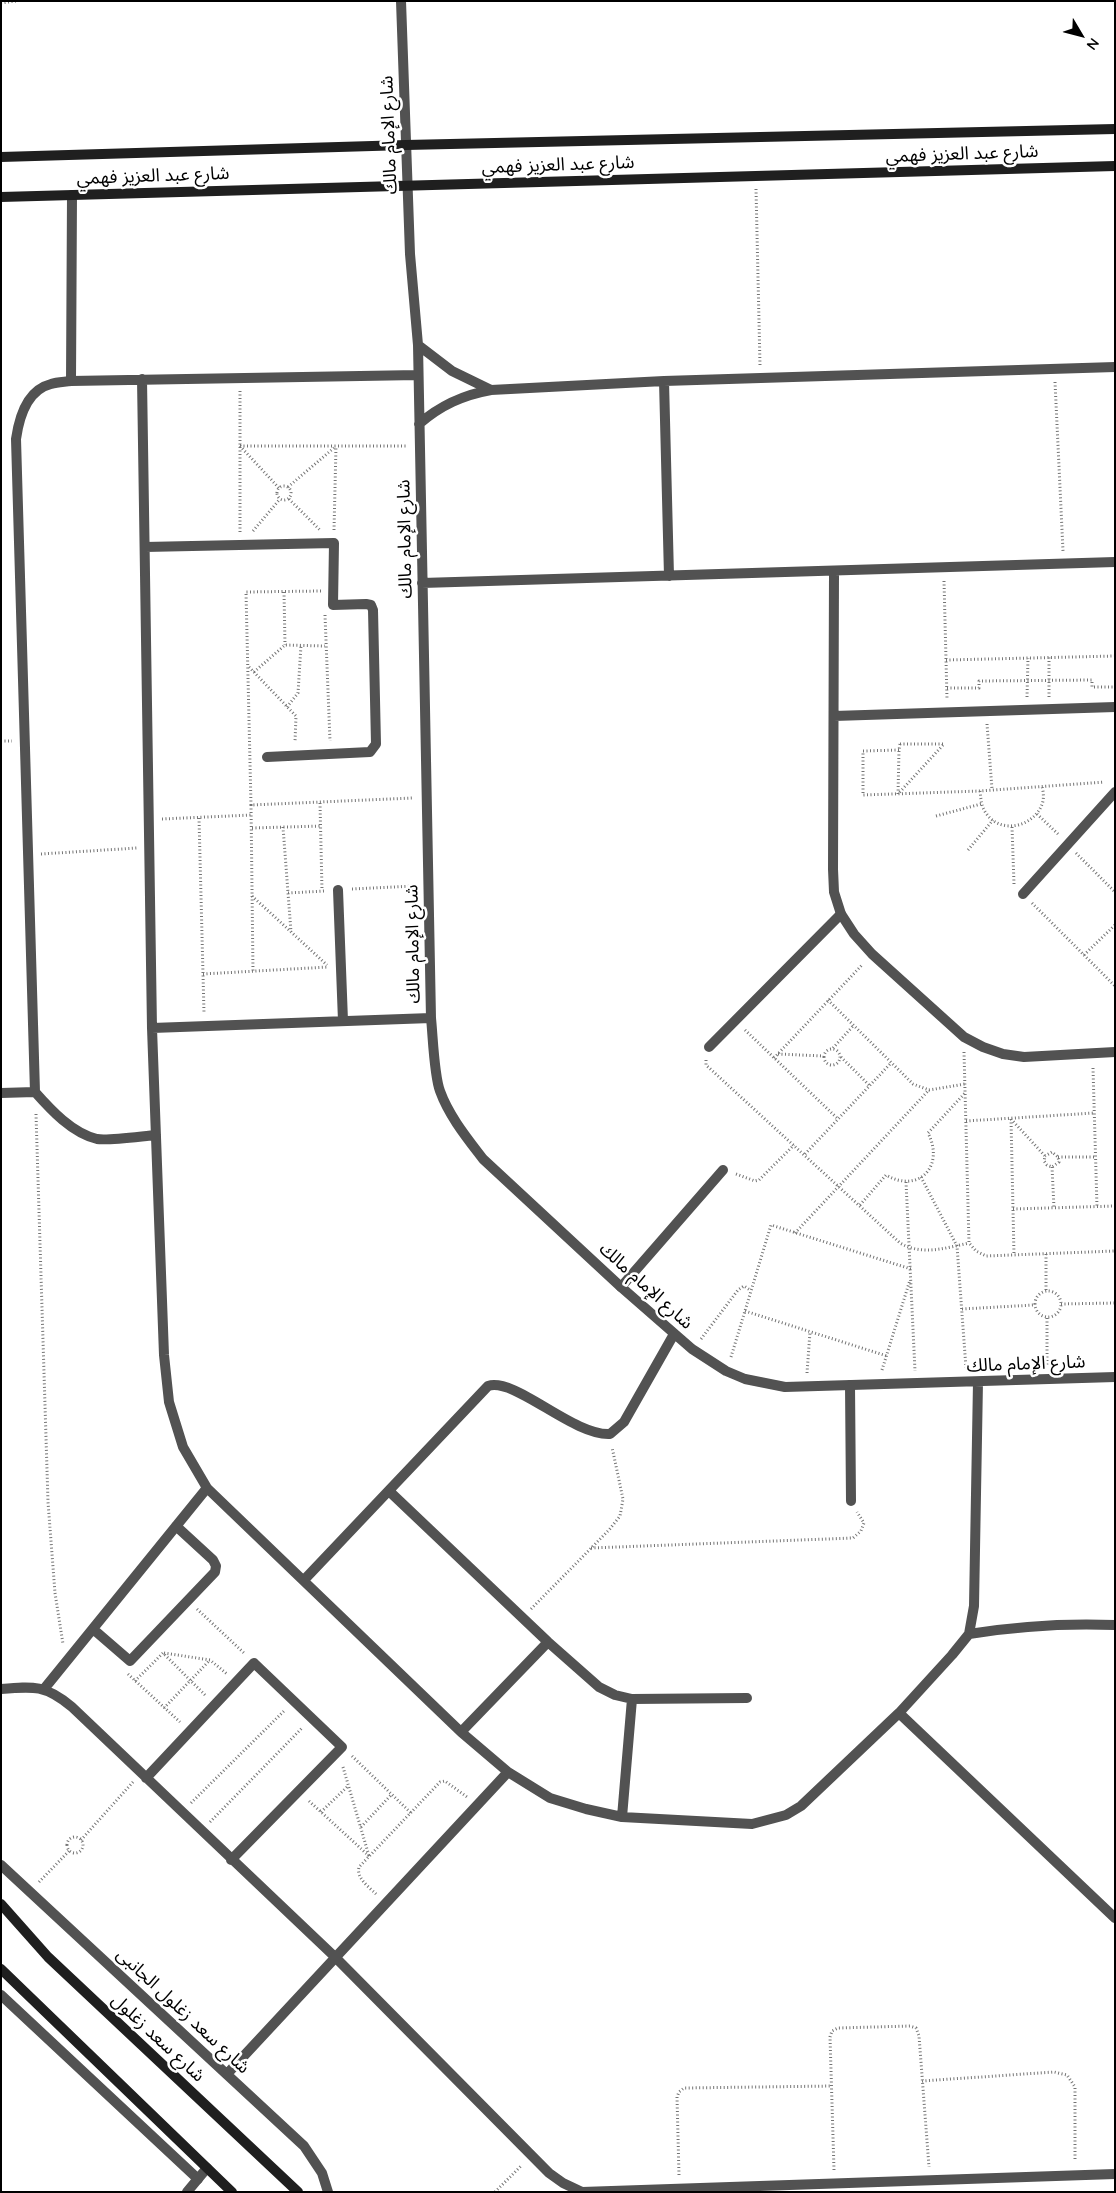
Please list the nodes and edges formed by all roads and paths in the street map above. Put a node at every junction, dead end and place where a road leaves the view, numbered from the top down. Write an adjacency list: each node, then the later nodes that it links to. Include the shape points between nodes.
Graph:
1 (16, 1): 3 (path)
2 (402, 1): 5 (street, شارع الإمام مالك)
3 (1, 3)
4 (1115, 129): 5 (street, شارع عبد العزيز فهمي)
5 (406, 145): 6 (street, شارع عبد العزيز فهمي); 9 (street, شارع الإمام مالك)
6 (1, 157)
7 (1115, 166): 8 (street, شارع عبد العزيز فهمي)
8 (756, 176): 9 (street, شارع عبد العزيز فهمي); 18 (path)
9 (407, 186): 10 (street, شارع عبد العزيز فهمي); 12 (street, شارع الإمام مالك)
10 (72, 195): 11 (street, شارع عبد العزيز فهمي); 19 (street)
11 (1, 197)
12 (418, 345): 15 (street, شارع الإمام مالك); 21 (street, via 452,371)
13 (1115, 367): 14 (street)
14 (1055, 369): 18 (street); 34 (path)
15 (418, 375): 16 (street); 22 (street, شارع الإمام مالك)
16 (240, 377): 17 (street); 23 (path)
17 (142, 379): 19 (street); 32 (street)
18 (760, 379): 20 (street)
19 (71, 381): 87 (street, via 49,384 31,397 19,417 16,439)
20 (664, 381): 21 (street); 37 (street)
21 (491, 390): 22 (street, via 452,401)
22 (419, 424): 25 (street, شارع الإمام مالك)
23 (240, 446): 24 (path); 27 (path); 31 (path)
24 (336, 446): 25 (path); 26 (path); 30 (path)
25 (420, 446): 38 (street, شارع الإمام مالك)
26 (288, 487): 27 (path); 28 (path)
27 (279, 488): 29 (path, via 276,492)
28 (289, 499): 29 (path); 30 (path)
29 (280, 500): 31 (path)
30 (334, 543): 31 (street); 39 (street)
31 (240, 545): 32 (street)
32 (145, 547): 79 (street)
33 (1115, 562): 34 (street)
34 (1064, 564): 35 (street)
35 (944, 568): 36 (street); 48 (path)
36 (834, 571): 37 (street); 61 (street)
37 (669, 576): 38 (street)
38 (422, 583): 72 (street, شارع الإمام مالك)
39 (334, 591): 40 (path); 41 (street)
40 (284, 592): 42 (path); 49 (path, via 246,592)
41 (333, 605): 44 (path, via 327,609 324,618); 63 (street, via 366,604 373,610 376,744 370,752)
42 (285, 645): 43 (path); 50 (path)
43 (301, 645): 44 (path); 55 (path, via 298,693)
44 (325, 646): 63 (path)
45 (1115, 656): 47 (path)
46 (1028, 658): 47 (path); 48 (path); 51 (path)
47 (1049, 658): 52 (path)
48 (946, 660): 54 (path)
49 (248, 667): 50 (path); 75 (path)
50 (254, 672): 55 (path)
51 (1027, 681): 52 (path); 54 (path, via 979,682 979,688); 58 (path)
52 (1049, 681): 53 (path, via 1092,680 1092,687); 57 (path)
53 (1115, 686)
54 (947, 688): 60 (path)
55 (287, 707): 64 (path, via 296,716)
56 (1115, 707): 57 (street)
57 (1049, 709): 58 (street)
58 (1027, 710): 59 (street)
59 (986, 711): 60 (street); 68 (path)
60 (948, 712): 61 (street)
61 (834, 716): 94 (street, via 833,869 834,892)
62 (899, 750): 71 (path); 71 (path, via 863,751 863,795); 71 (path, via 900,744 944,744)
63 (331, 754): 64 (street)
64 (295, 756): 65 (street)
65 (267, 757)
66 (1106, 782): 67 (path)
67 (1042, 786): 68 (path); 82 (path, via 1043,800 1037,814 1026,823)
68 (992, 789): 69 (path)
69 (980, 791): 71 (path); 74 (path)
70 (1115, 792): 92 (street)
71 (898, 794)
72 (427, 798): 73 (path); 88 (street, شارع الإمام مالك)
73 (320, 802): 75 (path); 81 (path)
74 (981, 804): 77 (path); 80 (path)
75 (251, 806): 76 (path)
76 (251, 816): 78 (path); 84 (path)
77 (936, 816)
78 (199, 818): 79 (path); 102 (path)
79 (150, 820): 85 (street)
80 (993, 820): 82 (path); 86 (path)
81 (321, 826): 83 (path); 90 (path)
82 (1012, 826): 92 (path, via 1014,882)
83 (283, 827): 84 (path); 91 (path)
84 (252, 828): 93 (path)
85 (150, 847): 87 (path); 110 (street)
86 (968, 850)
87 (28, 855): 124 (street)
88 (428, 885): 89 (path); 105 (street, شارع الإمام مالك)
89 (338, 890): 90 (path); 100 (street)
90 (322, 891): 91 (path)
91 (288, 893): 96 (path)
92 (1024, 894): 98 (path)
93 (252, 896): 96 (path); 101 (path)
94 (841, 914): 97 (street); 107 (street)
95 (1115, 925): 98 (path)
96 (291, 932): 99 (path)
97 (872, 954): 104 (path); 111 (street)
98 (1084, 955): 103 (path)
99 (329, 967): 100 (path); 101 (path)
100 (341, 967): 106 (street)
101 (253, 970): 102 (path)
102 (203, 974): 109 (path)
103 (1115, 986)
104 (828, 1000): 108 (path); 116 (path)
105 (431, 1018): 106 (street); 156 (street, شارع الإمام مالك, via 439,1090 466,1138 483,1159)
106 (343, 1021): 109 (street)
107 (735, 1021): 112 (street); 118 (path)
108 (854, 1025): 113 (path); 120 (path)
109 (204, 1026): 110 (street)
110 (152, 1028): 131 (street)
111 (964, 1037): 115 (street, via 996,1052 1024,1057); 121 (path)
112 (709, 1047): 132 (path, via 706,1065)
113 (833, 1048): 117 (path); 119 (path)
114 (1115, 1052): 115 (street)
115 (1092, 1053): 127 (path)
116 (778, 1054): 117 (path); 118 (path)
117 (823, 1056): 119 (path, via 827,1064 832,1065)
118 (774, 1058): 128 (path)
119 (841, 1058): 122 (path)
120 (891, 1062): 122 (path); 123 (path, via 913,1084)
121 (965, 1084): 123 (path); 126 (path)
122 (869, 1085): 128 (path)
123 (929, 1090): 141 (path)
124 (35, 1092): 125 (street); 131 (street, via 53,1112 98,1139); 194 (path, via 48,1502 55,1593)
125 (1, 1093)
126 (966, 1093): 130 (path); 139 (path, via 928,1133 934,1144 935,1156)
127 (1094, 1113): 129 (path); 136 (path)
128 (837, 1118): 133 (path)
129 (1011, 1119): 130 (path); 134 (path); 146 (path)
130 (966, 1122): 148 (path)
131 (156, 1135): 179 (street, via 164,1355 169,1402 184,1447)
132 (794, 1144): 133 (path); 138 (path, via 759,1180)
133 (805, 1154): 141 (path)
134 (1045, 1156): 135 (path, via 1052,1152); 137 (path, via 1044,1161)
135 (1058, 1157): 136 (path); 137 (path, via 1059,1162)
136 (1095, 1157): 144 (path)
137 (1052, 1167): 145 (path)
138 (723, 1170): 156 (street)
139 (921, 1177): 140 (path); 149 (path)
140 (906, 1182): 142 (path, via 886,1175); 150 (path)
141 (839, 1186): 142 (path); 147 (path)
142 (860, 1205): 150 (path)
143 (1115, 1206): 144 (path)
144 (1097, 1207): 145 (path)
145 (1054, 1208): 146 (path)
146 (1013, 1209): 153 (path)
147 (795, 1233): 154 (path); 157 (path, via 770,1225)
148 (969, 1243): 149 (path); 153 (path, via 976,1252 986,1256)
149 (957, 1246): 150 (path, via 924,1252); 162 (path)
150 (910, 1249): 154 (path)
151 (1115, 1251): 152 (path)
152 (1046, 1254): 153 (path); 158 (path)
153 (1014, 1255)
154 (911, 1269): 155 (path)
155 (911, 1277): 168 (path); 174 (path)
156 (621, 1287): 166 (street, شارع الإمام مالك)
157 (750, 1291): 163 (path); 167 (path, via 744,1286 738,1290)
158 (1046, 1291): 160 (path, via 1038,1295); 161 (path, via 1057,1294)
159 (1115, 1303): 161 (path)
160 (1034, 1304): 162 (path); 164 (path, via 1038,1314)
161 (1061, 1304): 164 (path, via 1057,1314)
162 (962, 1309): 172 (path)
163 (744, 1311): 165 (path); 169 (path)
164 (1047, 1318): 171 (path)
165 (810, 1332): 168 (path); 177 (path)
166 (674, 1334): 167 (street, شارع الإمام مالك); 178 (street, via 624,1422)
167 (692, 1349): 169 (street, شارع الإمام مالك)
168 (887, 1356): 176 (path)
169 (726, 1371): 177 (street, شارع الإمام مالك, via 765,1385)
170 (1115, 1377): 171 (street, شارع الإمام مالك)
171 (1048, 1380): 173 (street, شارع الإمام مالك)
172 (967, 1382): 173 (street, شارع الإمام مالك); 174 (street, شارع الإمام مالك)
173 (978, 1382): 189 (street, via 974,1606)
174 (915, 1384): 176 (street, شارع الإمام مالك)
175 (850, 1385): 176 (street, شارع الإمام مالك); 177 (street, شارع الإمام مالك); 181 (street)
176 (878, 1385)
177 (806, 1387)
178 (610, 1434): 180 (street, via 589,1432 516,1392 494,1384 488,1386); 183 (path, via 624,1499 620,1516)
179 (207, 1488): 182 (street); 184 (street)
180 (389, 1491): 184 (street); 186 (street)
181 (851, 1501): 183 (path, via 864,1523 853,1538)
182 (176, 1526): 185 (street, via 216,1566 215,1572); 188 (street)
183 (591, 1548): 186 (path)
184 (304, 1580): 209 (street)
185 (188, 1600): 193 (street); 195 (path)
186 (523, 1618): 190 (street)
187 (1115, 1625): 189 (street, via 1020,1626)
188 (93, 1629): 193 (street); 194 (street)
189 (969, 1634): 206 (street)
190 (548, 1642): 202 (street, via 599,1687); 209 (street)
191 (163, 1653): 192 (path); 196 (path); 197 (path)
192 (210, 1660): 196 (path); 198 (path)
193 (130, 1661): 197 (path, via 122,1669)
194 (66, 1662): 200 (street)
195 (254, 1663): 198 (street); 203 (street)
196 (190, 1680): 204 (path); 205 (path)
197 (134, 1681): 205 (path)
198 (236, 1682): 204 (street)
199 (1, 1689): 200 (street, via 29,1686)
200 (44, 1689): 212 (street, via 66,1702)
201 (747, 1698): 202 (street)
202 (632, 1699): 220 (street)
203 (294, 1701): 207 (street); 217 (path)
204 (215, 1705): 208 (street)
205 (164, 1708): 208 (path)
206 (899, 1713): 220 (street, via 801,1806 786,1815 752,1824); 231 (street)
207 (312, 1718): 210 (street); 222 (path)
208 (190, 1731): 212 (street)
209 (460, 1732): 211 (street)
210 (340, 1750): 213 (path); 214 (street); 215 (path)
211 (508, 1772): 216 (street); 220 (street, via 550,1798)
212 (143, 1776): 217 (street); 223 (path)
213 (348, 1786): 218 (path); 221 (path)
214 (299, 1791): 218 (path); 226 (street)
215 (391, 1795): 219 (path); 221 (path)
216 (477, 1805): 219 (path, via 446,1781 440,1782); 230 (street)
217 (182, 1812): 222 (street)
218 (321, 1812): 225 (path)
219 (411, 1813): 225 (path)
220 (622, 1817)
221 (360, 1827): 225 (path)
222 (201, 1831): 226 (street)
223 (81, 1840): 224 (path, via 70,1839); 224 (path, via 81,1851 77,1854)
224 (69, 1851): 228 (path)
225 (369, 1856): 230 (path, via 359,1867 360,1878)
226 (231, 1860): 232 (street)
227 (1, 1865): 228 (street, شارع سعد زغلول الجانبى)
228 (30, 1891): 235 (street, شارع سعد زغلول الجانبى)
229 (1, 1904): 248 (street, شارع سعد زغلول, via 48,1956)
230 (385, 1904): 232 (street)
231 (1115, 1918)
232 (335, 1957): 235 (street); 238 (street)
233 (1, 1969): 239 (street)
234 (1, 1995): 242 (street)
235 (227, 2074): 249 (street, شارع سعد زغلول الجانبى, via 304,2146 322,2174)
236 (922, 2081): 237 (path, via 916,2028 838,2028 832,2030 830,2037); 240 (path, via 1054,2072 1067,2075 1075,2086); 243 (path)
237 (832, 2086): 244 (path); 245 (path, via 684,2088 677,2097)
238 (532, 2156): 245 (street, via 563,2183 582,2192); 250 (path)
239 (207, 2168): 242 (street); 247 (street)
240 (1075, 2174): 241 (street); 243 (street)
241 (1115, 2174)
242 (198, 2179): 246 (street)
243 (930, 2180): 244 (street)
244 (834, 2183): 245 (street)
245 (679, 2188)
246 (186, 2192)
247 (232, 2192)
248 (298, 2192)
249 (328, 2192)
250 (495, 2192)

